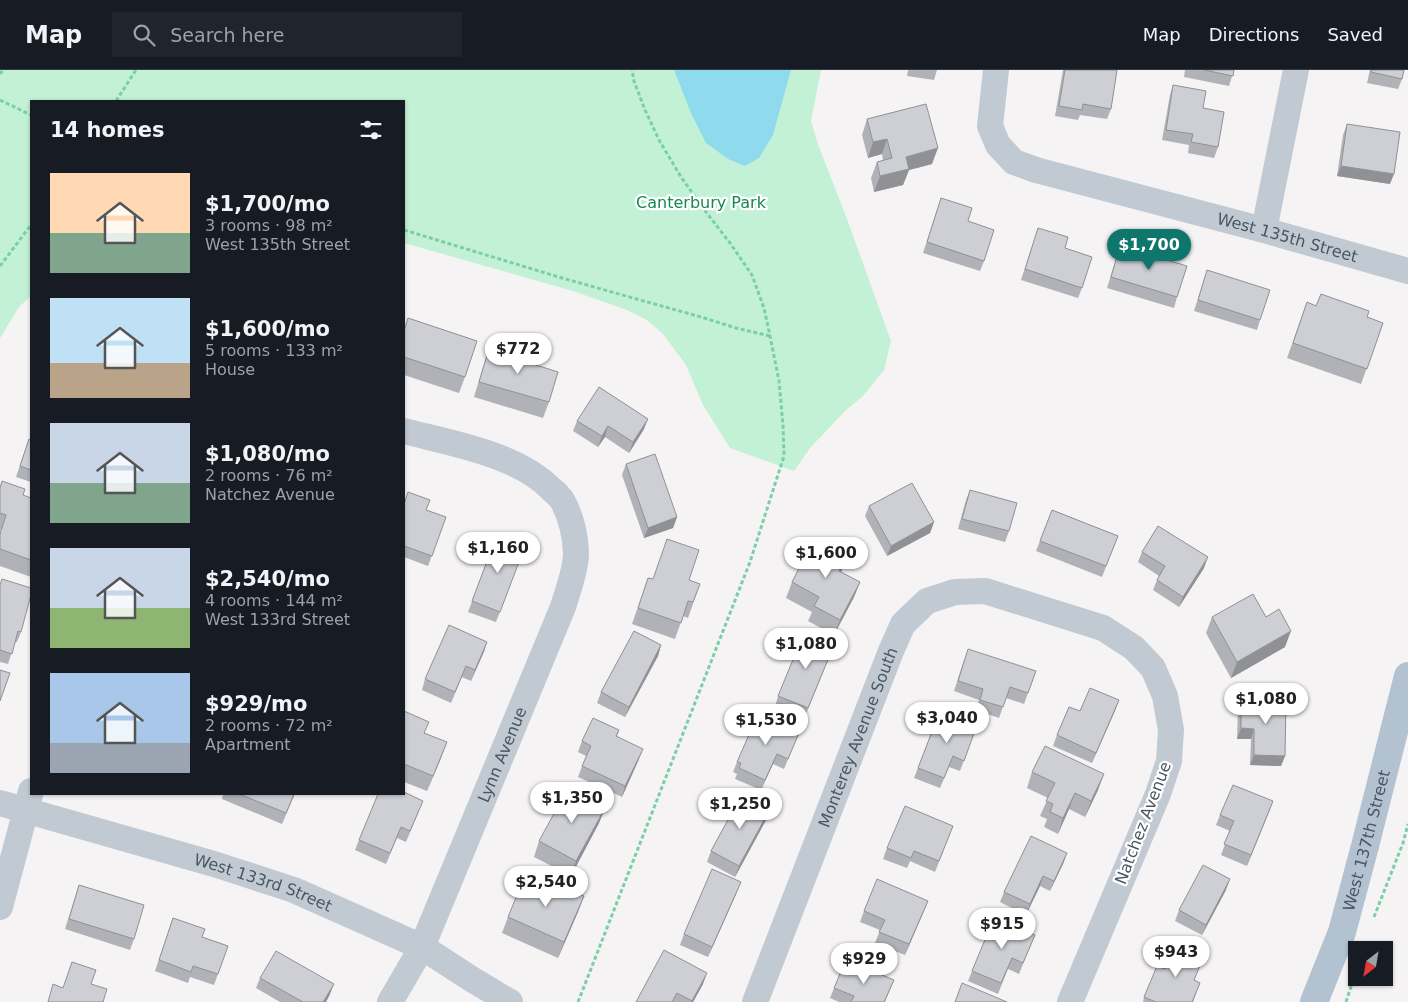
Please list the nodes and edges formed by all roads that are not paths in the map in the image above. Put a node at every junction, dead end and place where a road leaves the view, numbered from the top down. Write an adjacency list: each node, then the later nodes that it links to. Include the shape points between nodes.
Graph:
1 (996, 70): 3 (street, West 135th Street, via 990,126 998,145 1014,162)
2 (1296, 70): 3 (street)
3 (1264, 230): 4 (street, West 135th Street)
4 (1408, 271)
5 (405, 431): 11 (street, Lynn Avenue, via 508,460 541,479 561,499 573,525 576,554 563,607)
6 (1050, 612): 14 (street, Monterey Avenue South, via 985,591 956,592 927,601 903,624); 15 (street, Natchez Avenue, via 1104,628 1134,648 1153,668 1165,696 1171,730 1169,761 1158,794)
7 (1408, 676): 16 (main road, West 137th Street, via 1342,932)
8 (29, 801): 9 (street, West 133rd Street); 10 (street); 11 (street, West 133rd Street, via 294,890)
9 (0, 803)
10 (0, 907)
11 (422, 947): 12 (street, Lynn Avenue); 13 (street, West 133rd Street)
12 (390, 1002)
13 (510, 1002)
14 (755, 1002)
15 (1070, 1002)
16 (1314, 1002)

